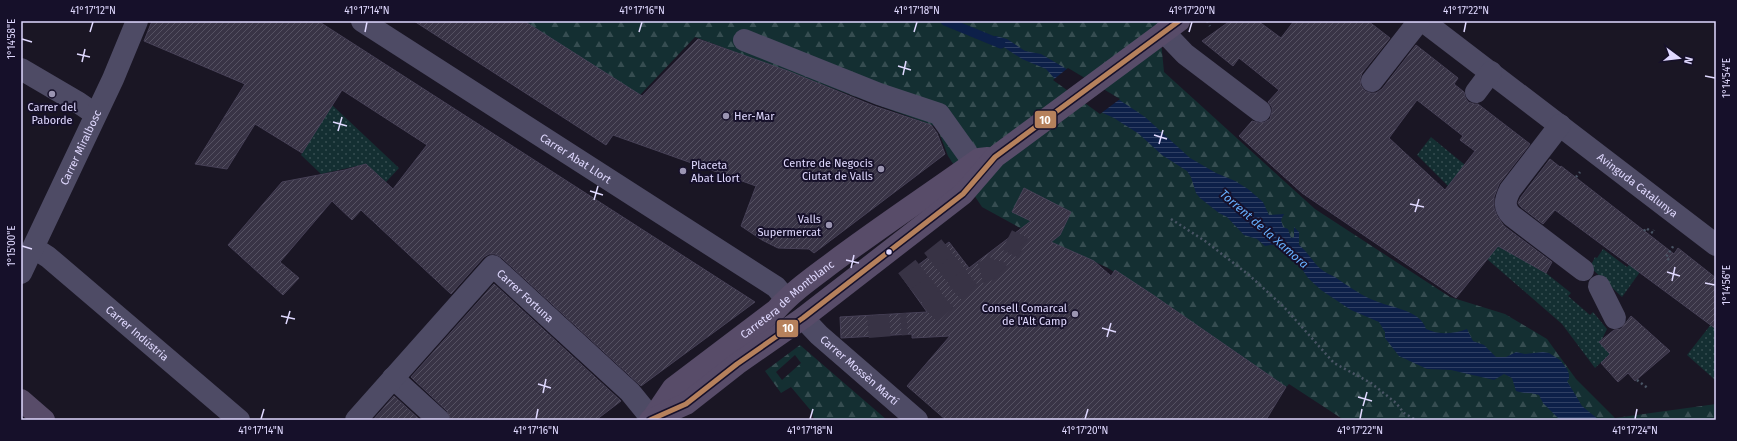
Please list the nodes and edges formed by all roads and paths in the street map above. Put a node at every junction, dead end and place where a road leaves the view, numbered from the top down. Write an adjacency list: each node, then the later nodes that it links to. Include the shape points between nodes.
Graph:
1 (137, 21): 14 (street, Carrer Miralbosc)
2 (1207, 21): 8 (path)
3 (1409, 21): 4 (street, via 1369,78)
4 (1419, 21)
5 (1423, 21): 11 (street, Avinguda Catalunya)
6 (371, 23): 29 (street, Carrer Abat Llort, via 776,287)
7 (1172, 26): 13 (street, via 1185,54); 16 (main road, Carretera de Montblanc)
8 (1210, 26)
9 (744, 40): 17 (street, via 879,94 939,114)
10 (21, 69): 14 (street)
11 (1491, 72): 12 (street); 15 (street, Avinguda Catalunya)
12 (1476, 92)
13 (1260, 111)
14 (95, 114): 24 (street, Carrer Miralbosc)
15 (1560, 125): 23 (street, Avinguda Catalunya); 26 (street, via 1510,190 1505,206 1512,216)
16 (995, 157): 17 (main road, Carretera de Montblanc, via 979,159); 18 (main road, Carretera de Montblanc, via 963,194)
17 (974, 163): 18 (main road, Carretera de Montblanc)
18 (924, 206): 29 (main road, Carretera de Montblanc, via 853,248); 30 (main road, Carretera de Montblanc); 30 (main road, via 808,298)
19 (1171, 219): 43 (path, via 1249,275 1284,307 1334,364 1371,383 1396,403 1404,413)
20 (1655, 230): 21 (path, via 1653,233 1646,228)
21 (1644, 231)
22 (1674, 245): 25 (path, via 1666,257)
23 (1716, 245)
24 (34, 248): 27 (street, Carrer Miralbosc); 39 (street, Carrer Indústria, via 48,257)
25 (1669, 260)
26 (1583, 270)
27 (21, 273)
28 (1598, 286): 31 (street)
29 (786, 299): 36 (main road, via 783,316 706,376); 37 (main road, Carretera de Montblanc, via 776,310 673,388)
30 (803, 318): 36 (main road, Carretera de Montblanc, via 737,364); 42 (street, Carrer Mossèn Martí, via 818,335)
31 (1615, 318)
32 (393, 373): 37 (street, Carrer Fortuna, via 493,266 630,392); 40 (street, Carrer Fortuna); 41 (street)
33 (1637, 380): 34 (path)
34 (1649, 390)
35 (21, 400): 38 (main road)
36 (686, 404): 37 (main road)
37 (651, 419)
38 (44, 420)
39 (239, 420)
40 (356, 420)
41 (439, 420)
42 (918, 420)
43 (1416, 420)

